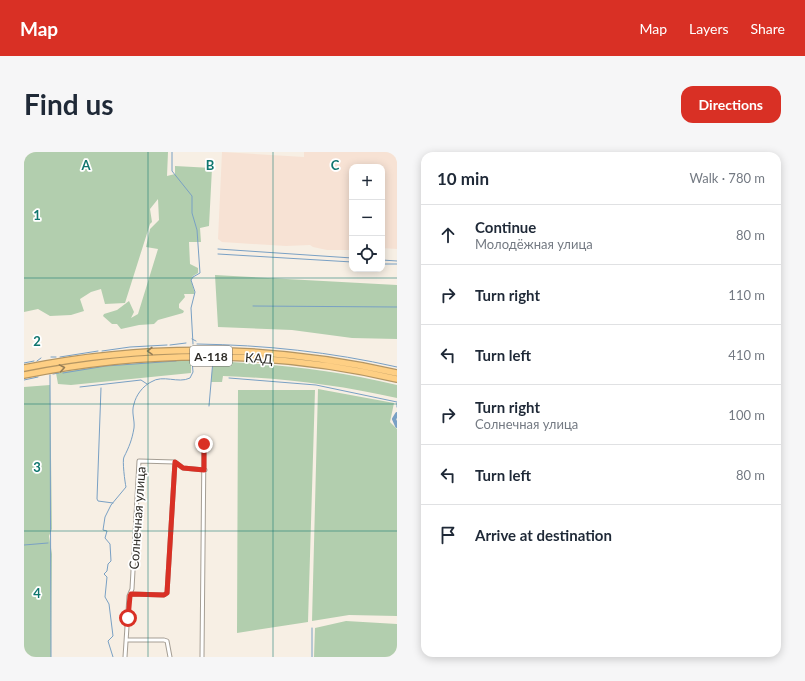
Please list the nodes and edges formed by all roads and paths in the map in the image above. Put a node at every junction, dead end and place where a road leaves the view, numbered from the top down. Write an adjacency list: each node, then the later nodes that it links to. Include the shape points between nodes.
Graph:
1 (24, 368): 2 (highway, КАД / А-118, one-way to 1, via 305,356 219,350 120,353)
2 (397, 373)
3 (24, 375): 4 (highway, КАД / А-118, one-way to 4, via 98,362 190,355 305,362)
4 (397, 379)
5 (204, 444): 7 (street)
6 (175, 462): 7 (street, Солнечная улица, via 183,468); 8 (street, via 167,593); 8 (street, Солнечная улица, via 139,461)
7 (204, 470): 12 (street)
8 (131, 594): 9 (street)
9 (127, 640): 10 (street); 11 (street, via 167,641)
10 (125, 657)
11 (170, 657)
12 (202, 657)

